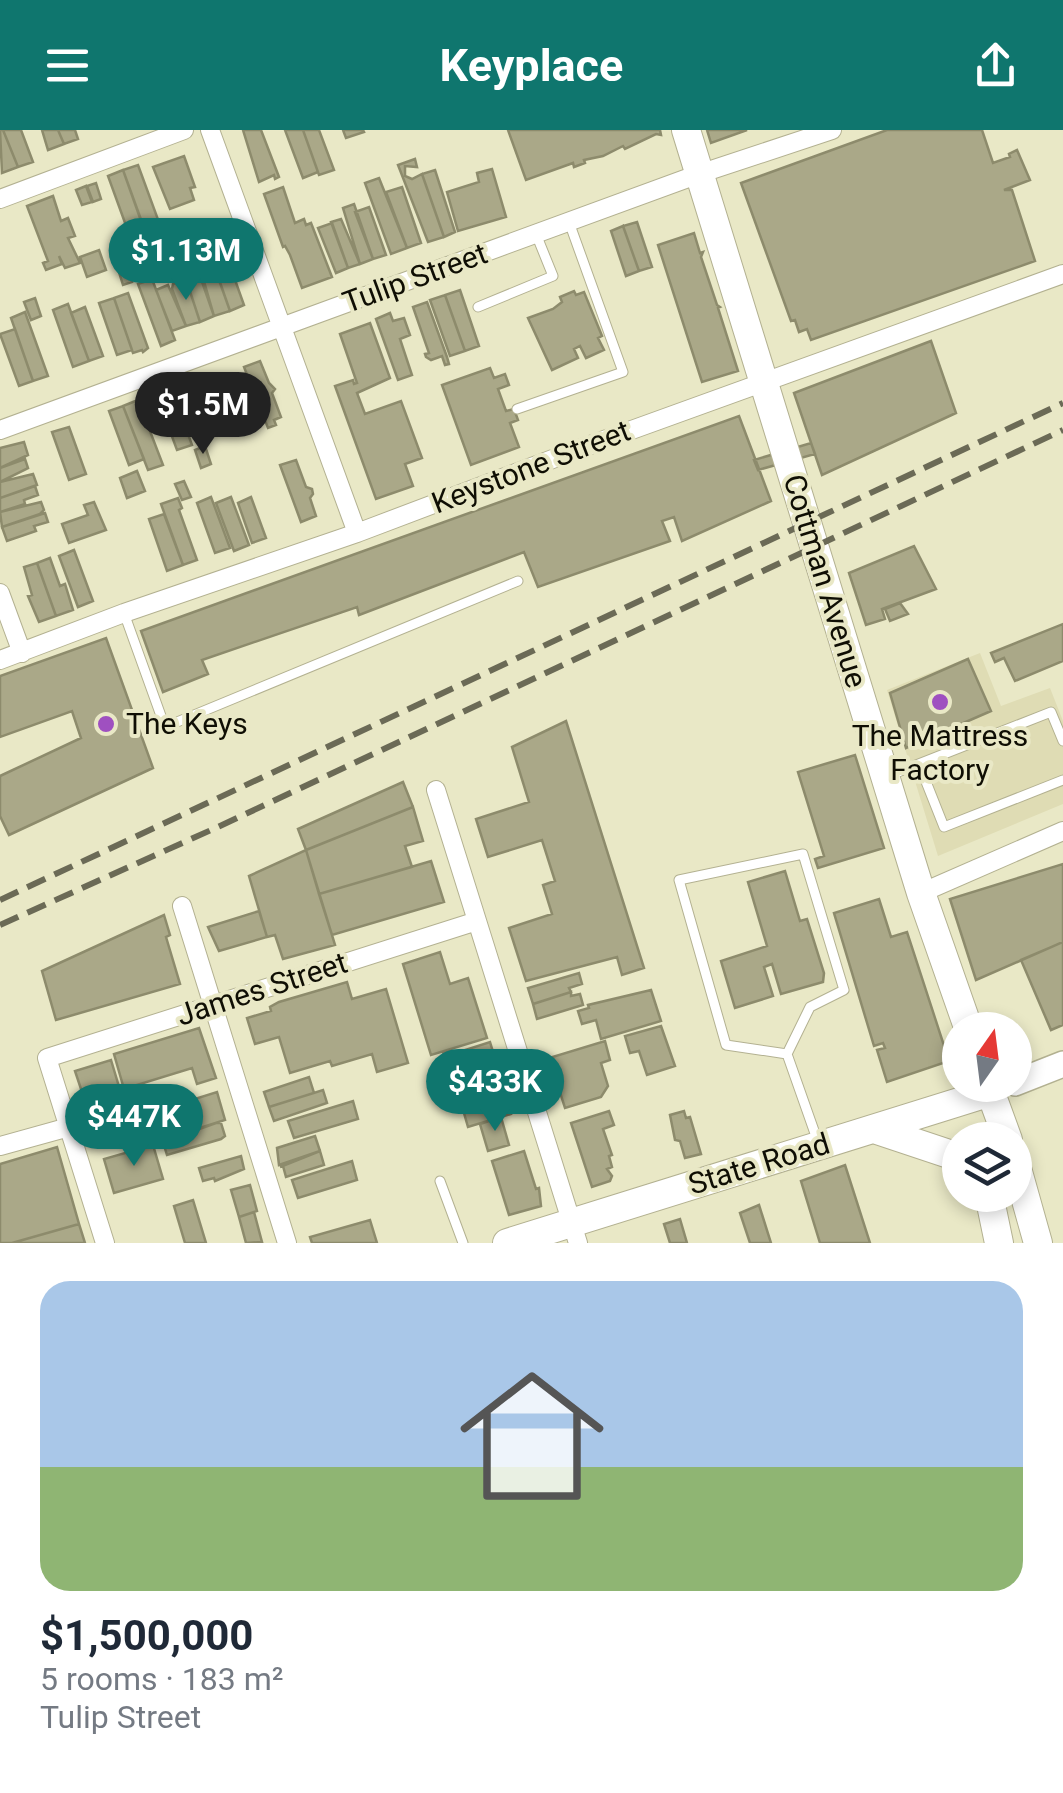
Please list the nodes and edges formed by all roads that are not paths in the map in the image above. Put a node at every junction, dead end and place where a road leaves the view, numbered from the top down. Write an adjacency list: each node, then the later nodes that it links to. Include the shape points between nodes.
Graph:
1 (184, 130): 6 (street)
2 (210, 130): 11 (street)
3 (686, 130): 5 (main road, Cottman Avenue)
4 (832, 130): 5 (street, Tulip Street)
5 (699, 174): 7 (street, Tulip Street); 12 (main road, Cottman Avenue)
6 (0, 200)
7 (569, 222): 8 (street, Tulip Street); 13 (lane, via 622,372)
8 (536, 234): 10 (lane, via 553,276); 11 (street, Tulip Street)
9 (1063, 274): 12 (street, Keystone Street)
10 (478, 307)
11 (282, 326): 14 (street, Tulip Street); 15 (street)
12 (763, 381): 15 (street, Keystone Street); 23 (main road, Cottman Avenue)
13 (517, 409)
14 (0, 430)
15 (357, 533): 18 (street, Keystone Street)
16 (518, 582): 18 (lane, via 165,727)
17 (0, 592): 19 (street)
18 (124, 612): 19 (street, Keystone Street)
19 (22, 653): 20 (street, Keystone Street)
20 (0, 660)
21 (1063, 742): 22 (lane, via 1051,712)
22 (919, 764): 23 (lane); 24 (lane, via 944,827)
23 (886, 777): 27 (main road, Cottman Avenue)
24 (1063, 780)
25 (436, 790): 29 (street)
26 (1063, 830): 27 (street)
27 (921, 893): 31 (main road, Cottman Avenue)
28 (182, 906): 30 (street)
29 (477, 920): 30 (street, James Street); 44 (street)
30 (212, 1006): 36 (street, James Street, via 47,1058); 46 (street)
31 (963, 1012)
32 (788, 1054): 32 (lane, via 726,1045 679,880 803,854 844,990 810,1007); 38 (lane)
33 (1063, 1064): 34 (main road, State Road)
34 (1032, 1075)
35 (954, 1102): 37 (main road, State Road)
36 (69, 1127): 39 (street); 45 (street)
37 (874, 1129): 38 (main road, State Road); 40 (main road)
38 (818, 1144): 44 (main road, State Road)
39 (0, 1146)
40 (942, 1153)
41 (440, 1181): 47 (lane)
42 (993, 1212): 49 (main road)
43 (1029, 1212): 50 (main road)
44 (575, 1233): 48 (main road, State Road)
45 (105, 1243)
46 (287, 1243)
47 (463, 1243)
48 (506, 1243)
49 (999, 1243)
50 (1038, 1243)

